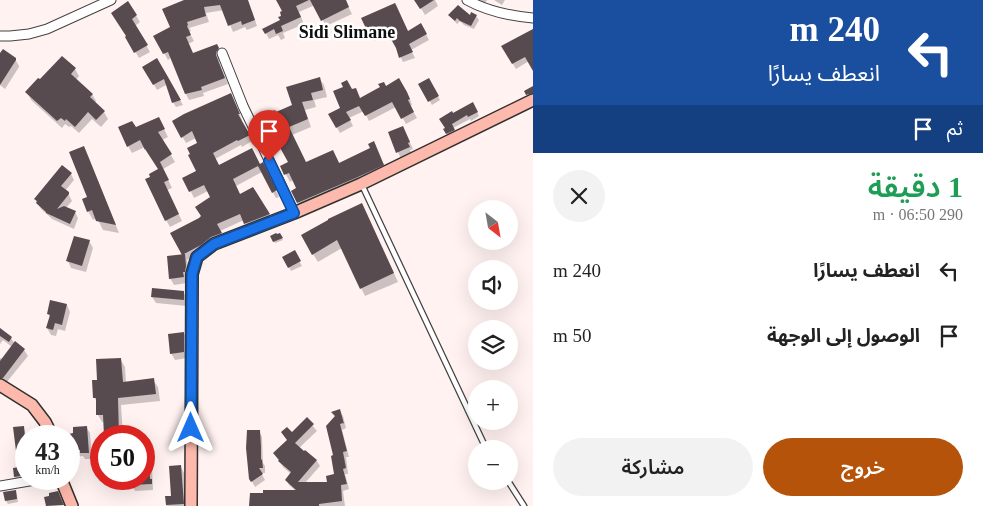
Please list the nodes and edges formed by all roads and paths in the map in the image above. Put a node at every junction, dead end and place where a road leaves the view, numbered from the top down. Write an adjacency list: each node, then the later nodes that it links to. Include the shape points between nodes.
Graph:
1 (112, 0): 4 (street, via 47,29)
2 (467, 0): 3 (street, via 496,12)
3 (533, 18)
4 (0, 36)
5 (222, 53): 8 (street, via 243,106)
6 (533, 100): 7 (main road)
7 (361, 184): 8 (main road); 11 (lane)
8 (294, 213): 17 (main road, via 214,244 197,257 192,274)
9 (0, 385): 10 (main road, via 32,405)
10 (46, 425)
11 (482, 440)
12 (15, 483): 13 (street)
13 (0, 486)
14 (65, 490): 16 (main road)
15 (514, 490): 18 (lane)
16 (72, 506)
17 (191, 506)
18 (524, 506)

